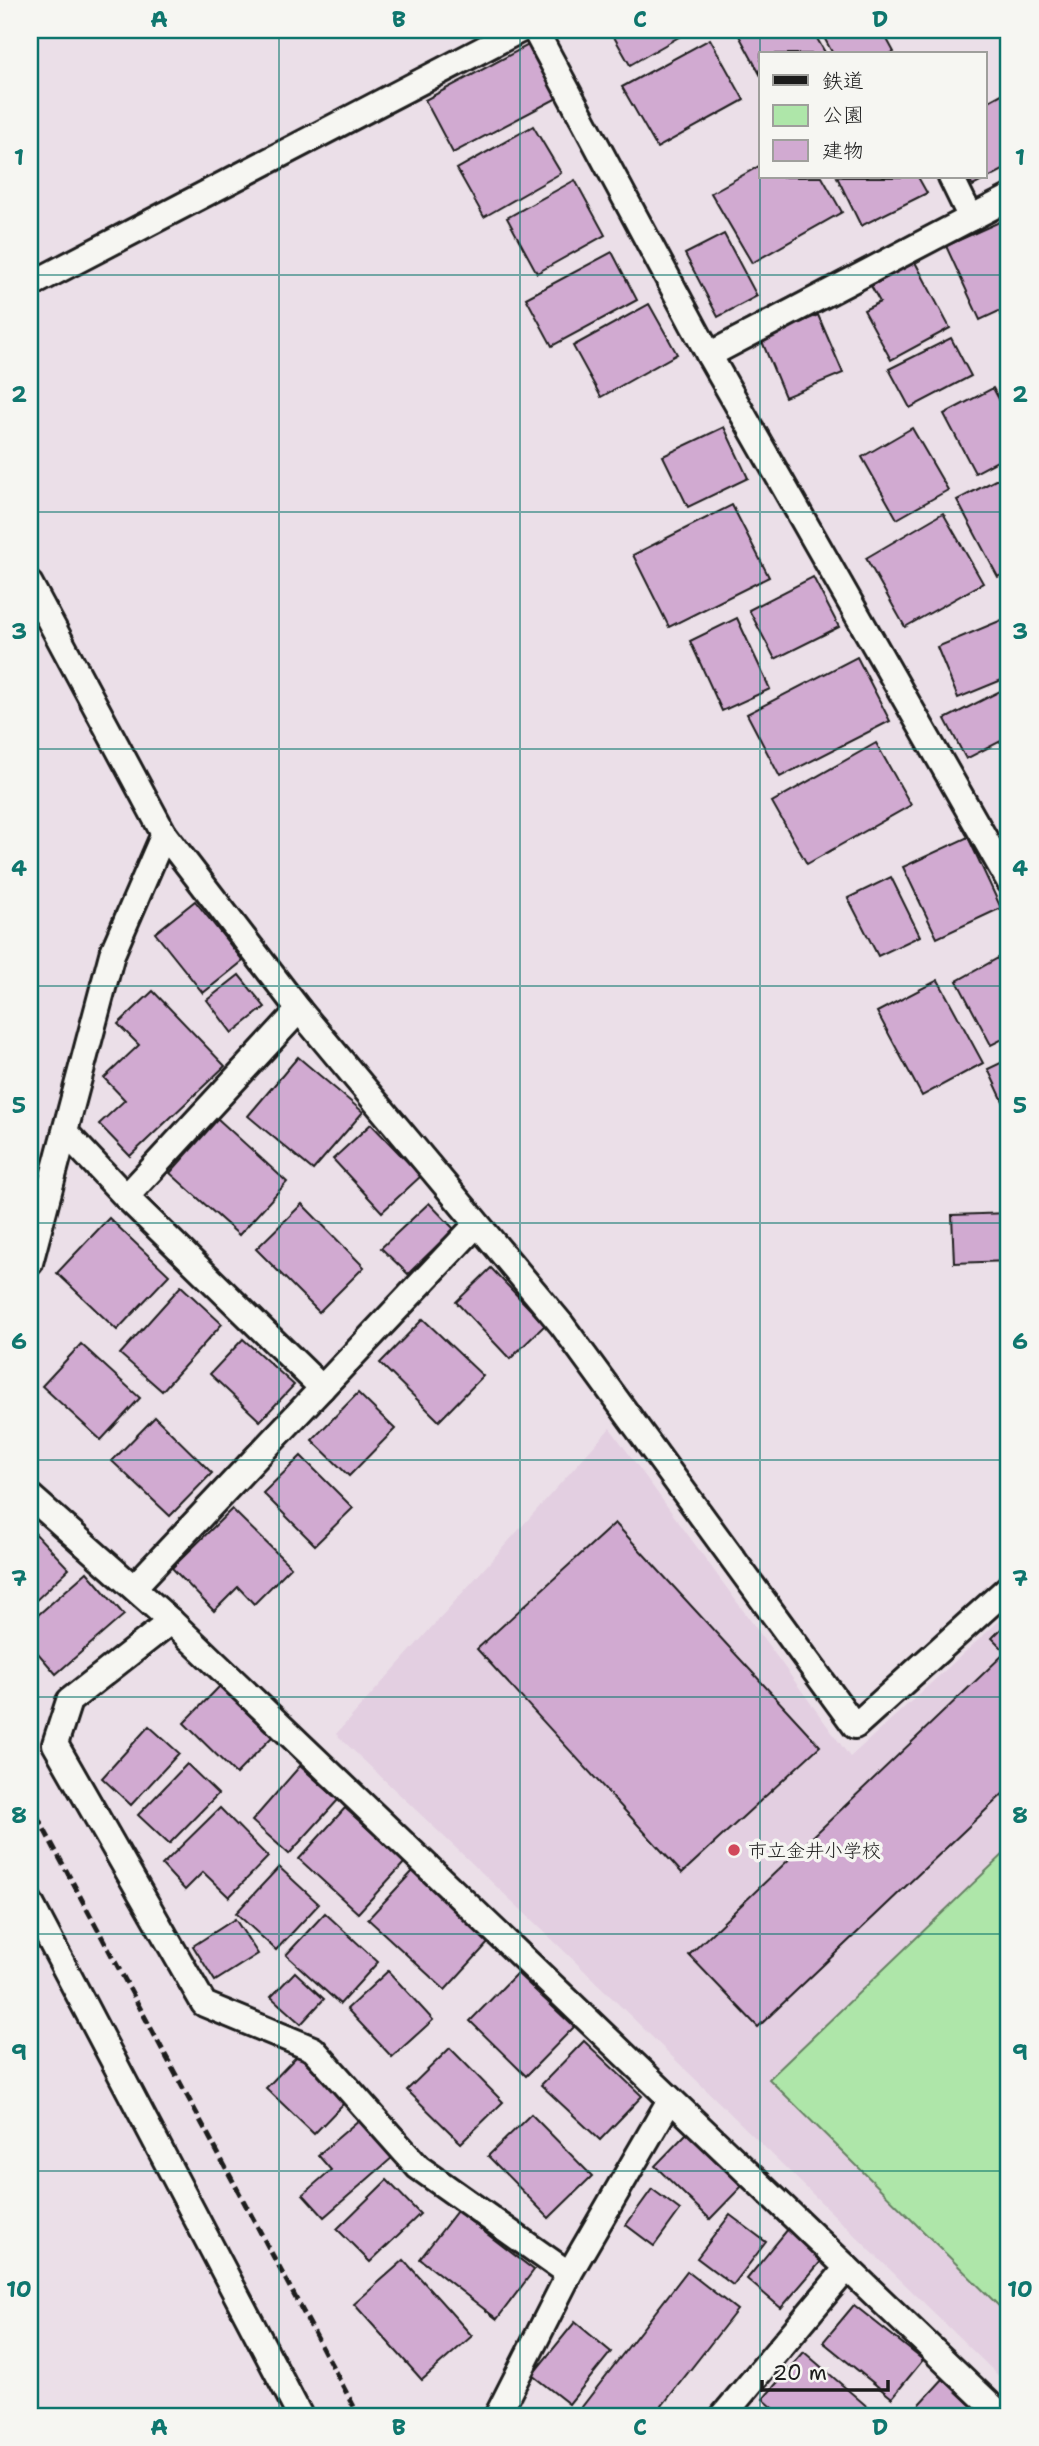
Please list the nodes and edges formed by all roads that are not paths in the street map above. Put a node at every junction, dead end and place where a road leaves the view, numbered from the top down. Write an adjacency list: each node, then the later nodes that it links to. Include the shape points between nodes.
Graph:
1 (520, 30): 6 (lane)
2 (535, 30): 7 (lane)
3 (951, 178): 5 (lane)
4 (1009, 198): 5 (lane)
5 (971, 218): 7 (lane)
6 (30, 285)
7 (709, 355): 10 (lane)
8 (30, 584): 9 (lane)
9 (164, 834): 11 (lane); 12 (lane, via 112,954)
10 (1009, 881)
11 (299, 1010): 13 (lane); 14 (lane)
12 (66, 1133): 13 (lane); 15 (lane)
13 (126, 1197): 16 (lane)
14 (477, 1224): 16 (lane); 19 (lane, via 562,1325 855,1726)
15 (30, 1263)
16 (322, 1388): 18 (lane)
17 (30, 1496): 18 (lane)
18 (134, 1587): 20 (lane)
19 (1009, 1587)
20 (171, 1621): 22 (lane); 24 (lane, via 69,1701 55,1744 204,2004 313,2049 418,2167)
21 (30, 1902): 25 (lane)
22 (670, 2100): 23 (lane); 24 (lane)
23 (847, 2268): 27 (lane); 28 (lane)
24 (569, 2274): 26 (lane)
25 (300, 2416)
26 (498, 2416)
27 (723, 2416)
28 (1002, 2416)

